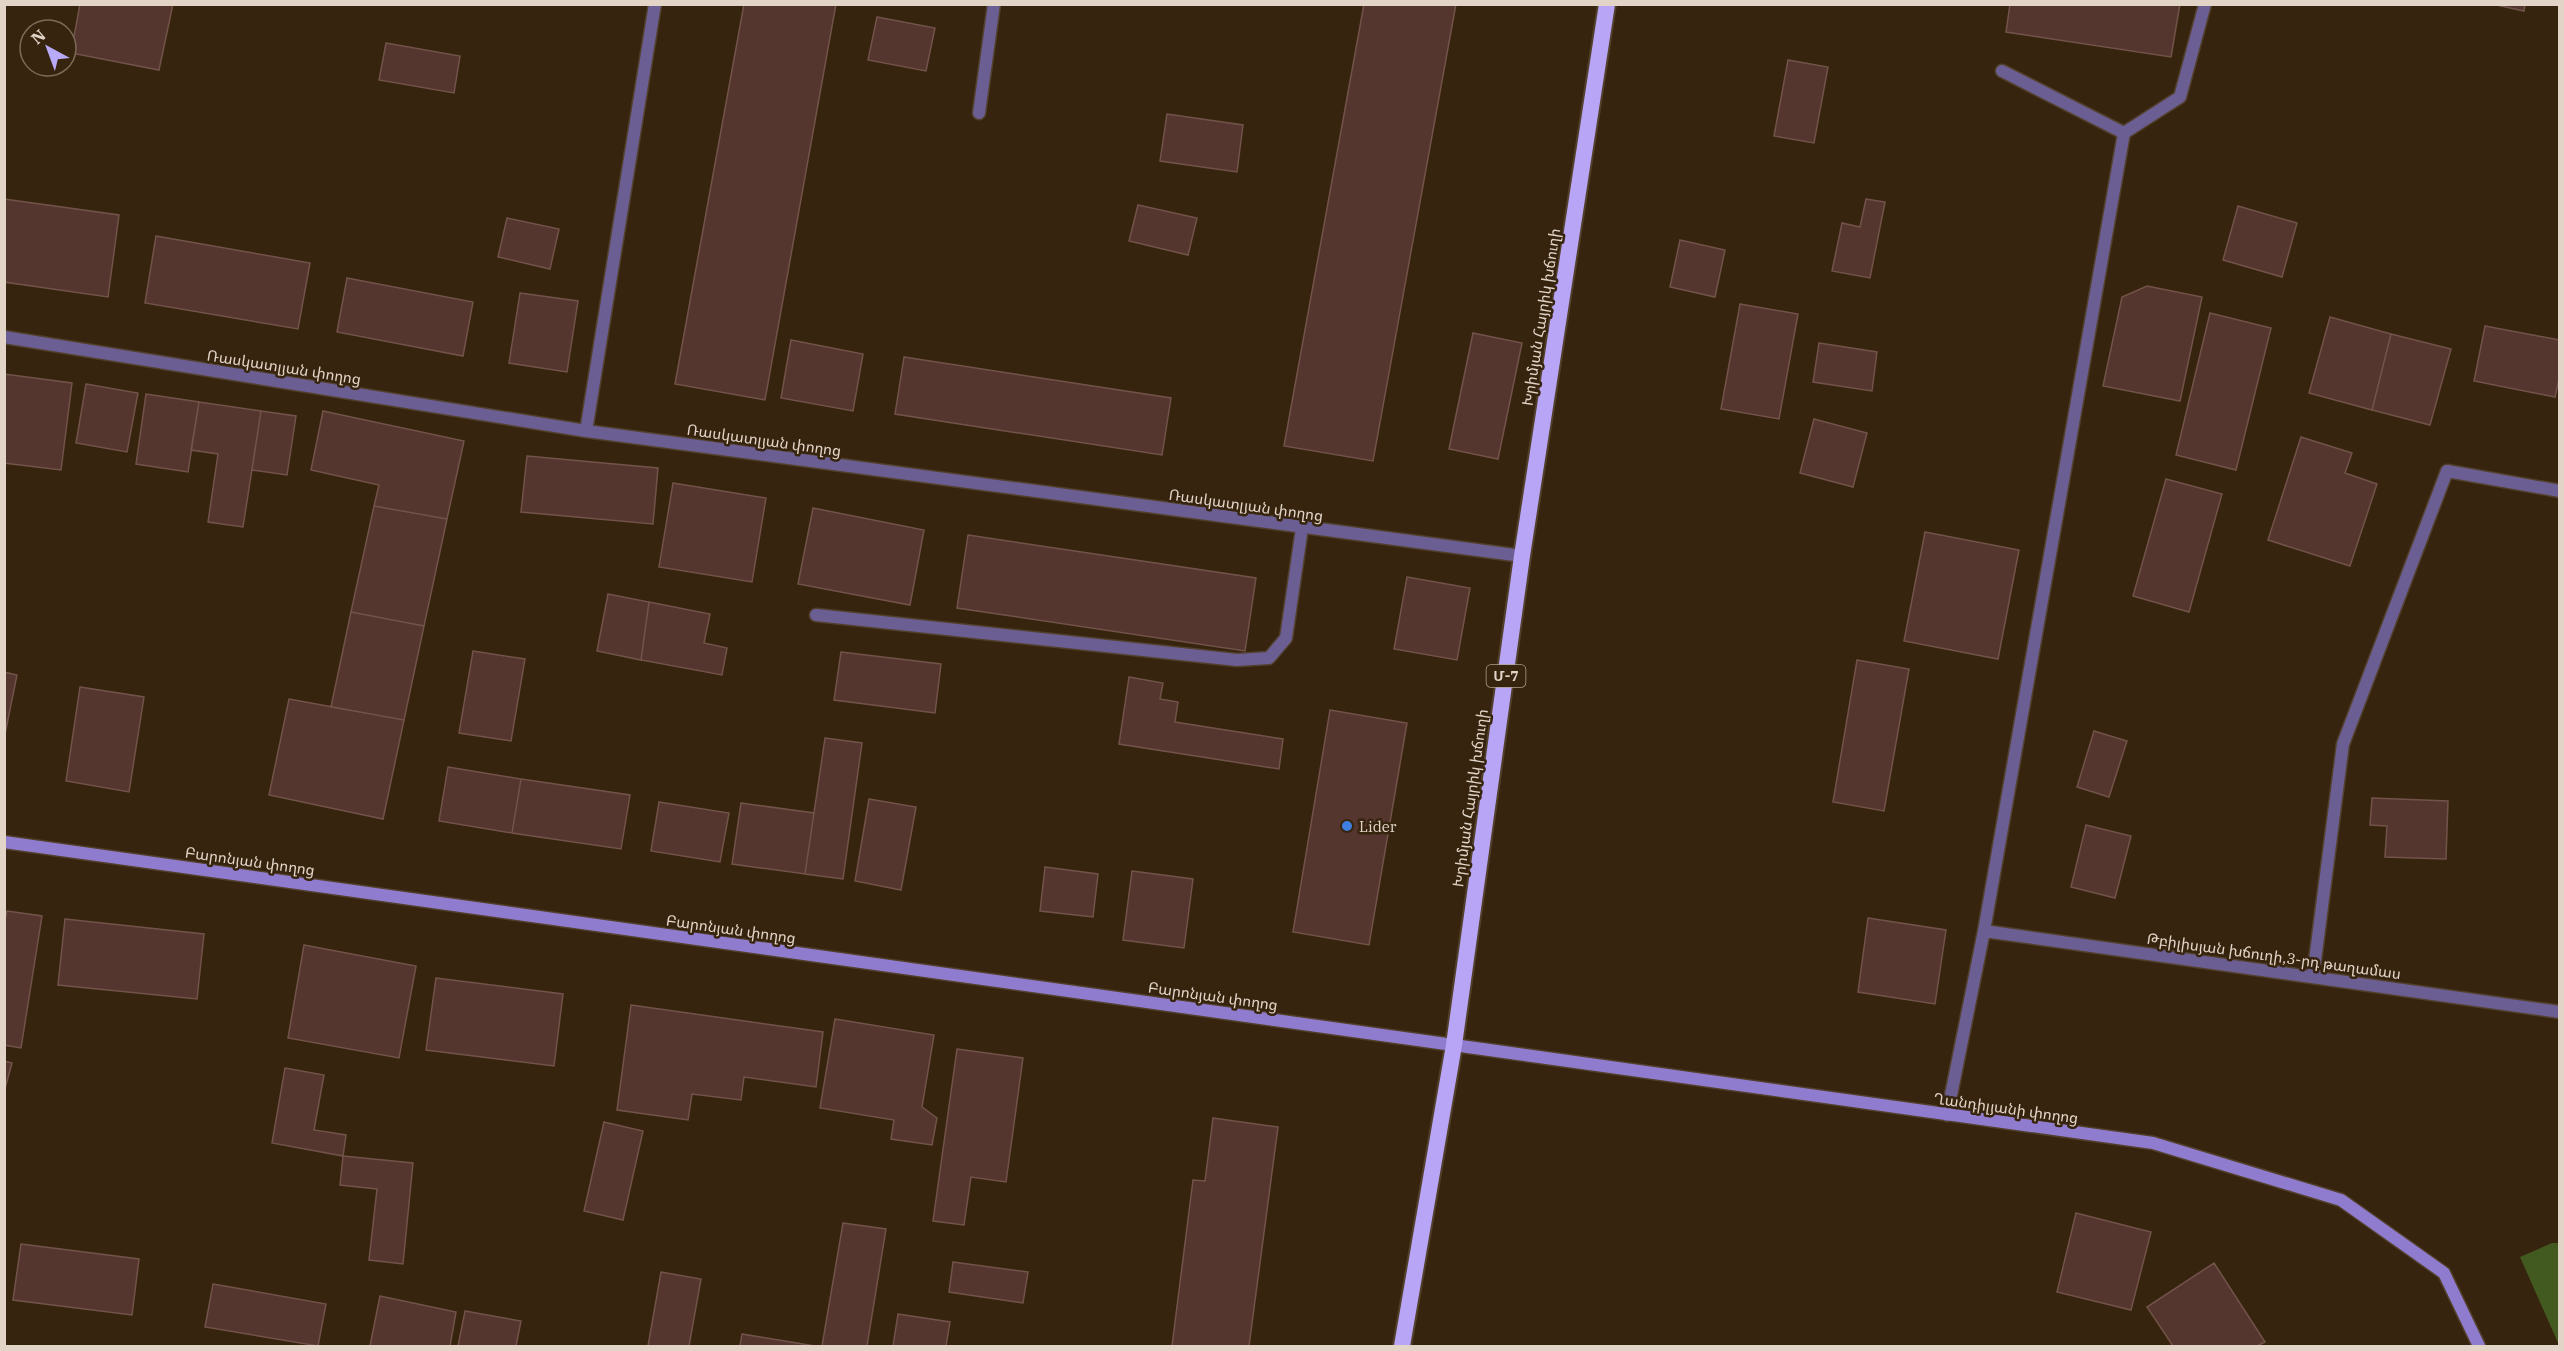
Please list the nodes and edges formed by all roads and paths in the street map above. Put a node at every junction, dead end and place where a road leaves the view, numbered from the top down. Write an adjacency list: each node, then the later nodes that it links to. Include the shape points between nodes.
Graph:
1 (655, 4): 9 (street)
2 (994, 4): 6 (street)
3 (1607, 4): 12 (highway, Խրիմյան Հայրիկ խճուղի / Մ-7)
4 (2205, 4): 7 (street, via 2180,97)
5 (2002, 71): 7 (street)
6 (979, 113)
7 (2124, 133): 15 (street)
8 (4, 337): 9 (street, Ռասկատլյան փողոց)
9 (586, 431): 11 (street, Ռասկատլյան փողոց)
10 (2559, 491): 16 (street, via 2447,471 2343,744)
11 (1302, 528): 12 (street, Ռասկատլյան փողոց); 13 (street, via 1286,638 1269,658 1238,660)
12 (1522, 556): 18 (highway, Խրիմյան Հայրիկ խճուղի / Մ-7)
13 (816, 615)
14 (4, 842): 18 (main road, Բարոնյան փողոց)
15 (1984, 931): 16 (street, Թբիլիսյան խճուղի,3-րդ թաղամաս); 19 (street)
16 (2313, 976): 17 (street, Թբիլիսյան խճուղի,3-րդ թաղամաս)
17 (2559, 1012)
18 (1454, 1045): 19 (main road, Ղանդիլյանի փողոց); 20 (highway, Խրիմյան Հայրիկ խճուղի / Մ-7)
19 (1947, 1115): 21 (main road, Ղանդիլյանի փողոց, via 2153,1143 2341,1200 2444,1272)
20 (1402, 1347)
21 (2479, 1347)

